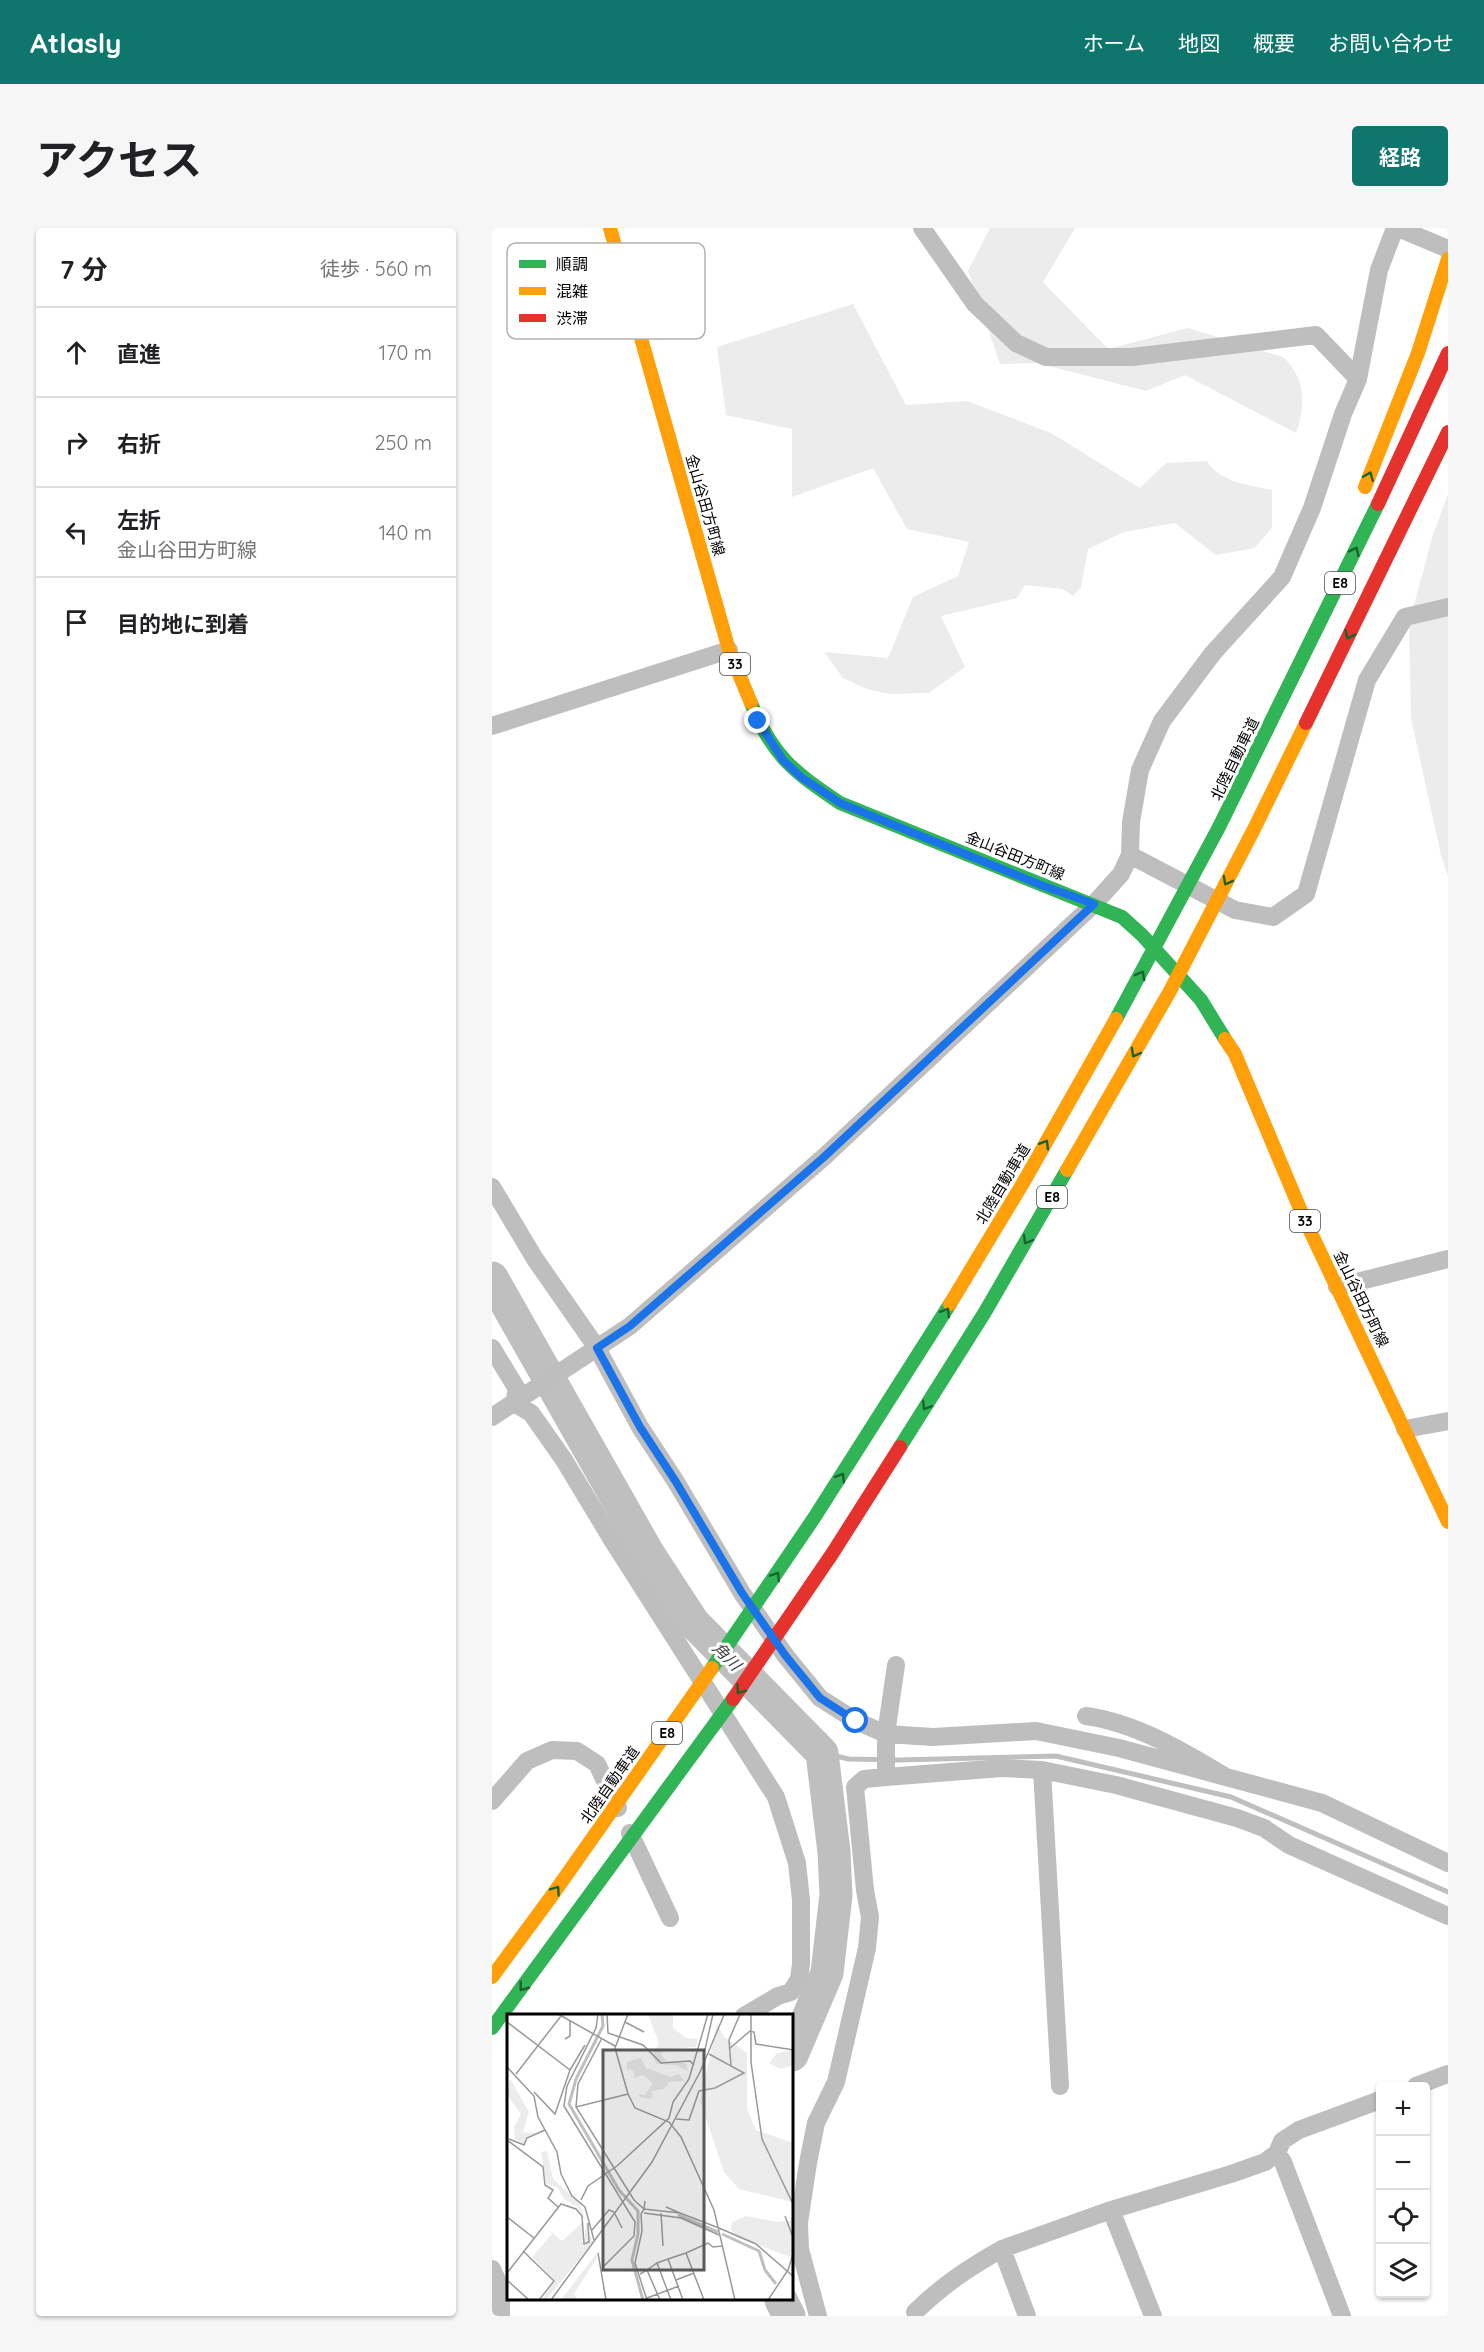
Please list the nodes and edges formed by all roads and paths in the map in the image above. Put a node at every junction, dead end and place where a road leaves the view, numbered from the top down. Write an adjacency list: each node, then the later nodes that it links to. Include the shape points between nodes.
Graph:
1 (610, 228): 4 (main road, 金山谷田方町線 / 33)
2 (922, 228): 9 (street, via 975,304 1016,343 1046,357 1132,357 1316,335)
3 (1396, 228): 5 (street); 9 (street, via 1379,270)
4 (614, 243)
5 (1448, 249)
6 (1448, 259): 11 (main road, one-way to 6, via 1418,352)
7 (641, 339): 14 (main road, 金山谷田方町線 / 33)
8 (1448, 352): 16 (main road, 北陸自動車道 / E8, one-way to 8, via 1410,440)
9 (1358, 379): 17 (street, via 1312,508 1282,577 1213,653 1162,721 1140,770)
10 (1448, 432): 41 (main road, E8, one-way to 41, via 1254,829 1170,991 973,1332 790,1617 713,1729)
11 (1359, 502)
12 (1336, 556): 16 (main road)
13 (1448, 607): 17 (street, via 1405,617 1367,680 1306,894 1274,917 1235,910)
14 (729, 650): 15 (street); 18 (main road, 金山谷田方町線 / 33, via 770,741 783,760 821,790 840,803)
15 (492, 726)
16 (1251, 764): 39 (main road, 北陸自動車道 / E8, one-way to 16, via 768,1589 958,1293 1083,1080)
17 (1130, 855): 18 (street, via 1121,874)
18 (1094, 904): 21 (main road, 金山谷田方町線 / 33, via 1122,917 1142,935 1216,1021 1235,1054); 23 (street, via 824,1157 630,1326)
19 (492, 1187): 23 (street)
20 (1448, 1259): 21 (street)
21 (1337, 1287): 27 (main road, 金山谷田方町線 / 33)
22 (492, 1348): 24 (street, via 517,1389)
23 (595, 1350): 24 (street); 31 (street, via 742,1593 785,1655 820,1698)
24 (516, 1402): 25 (street); 40 (street, via 531,1413 564,1460 776,1797 797,1863 801,1964 791,1992)
25 (492, 1417)
26 (1448, 1421): 27 (street)
27 (1405, 1428): 28 (main road, 金山谷田方町線 / 33)
28 (1448, 1522)
29 (896, 1665): 31 (street)
30 (1086, 1716): 34 (street, via 1150,1736)
31 (886, 1734): 33 (street); 34 (street, via 933,1737 1036,1731 1119,1748)
32 (1042, 1770): 33 (street, via 1002,1768); 37 (street, via 1116,1785 1237,1818 1378,1887); 44 (street)
33 (886, 1777): 52 (street, via 864,1779 855,1787 870,1917 867,1948 836,2082 816,2123 799,2223 800,2249)
34 (1226, 1777): 36 (street, via 1322,1803)
35 (492, 1801): 38 (street, via 527,1761 552,1750 577,1751 597,1764)
36 (1448, 1863)
37 (1448, 1916)
38 (670, 1918)
39 (492, 1977)
40 (747, 2014)
41 (492, 2028)
42 (1448, 2074): 43 (street)
43 (1427, 2082)
44 (1060, 2086)
45 (1376, 2101): 46 (street, via 1299,2130 1282,2141)
46 (1277, 2153): 47 (street, via 1265,2162 1231,2174); 55 (street)
47 (1111, 2210): 48 (street); 54 (street)
48 (1002, 2249): 50 (street, via 939,2288); 53 (street)
49 (500, 2275): 51 (street)
50 (914, 2315)
51 (501, 2316)
52 (818, 2316)
53 (1027, 2316)
54 (1153, 2316)
55 (1342, 2316)

